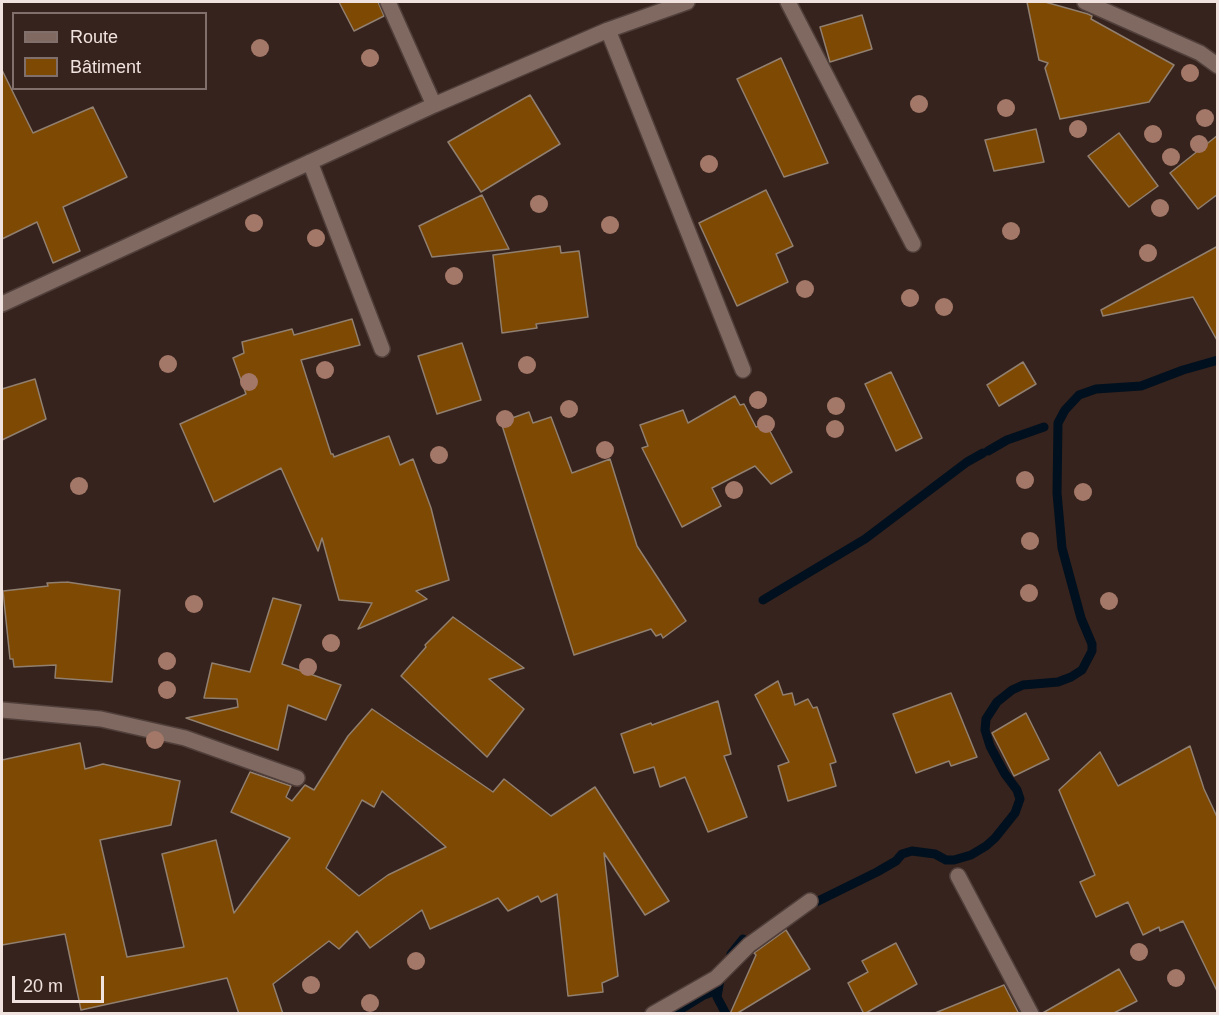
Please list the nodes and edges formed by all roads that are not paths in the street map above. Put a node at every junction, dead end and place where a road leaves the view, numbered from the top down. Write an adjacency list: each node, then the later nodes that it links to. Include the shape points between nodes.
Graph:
1 (388, 2): 7 (street)
2 (687, 2): 5 (street)
3 (788, 2): 9 (street)
4 (1085, 2): 6 (street, via 1200,53)
5 (608, 30): 7 (street); 12 (street)
6 (1218, 66)
7 (434, 105): 8 (street)
8 (310, 162): 10 (street); 11 (street)
9 (912, 244)
10 (4, 297)
11 (382, 350)
12 (743, 370)
13 (2, 710): 14 (street, via 101,718 184,738)
14 (297, 778)
15 (957, 876): 18 (street)
16 (810, 901): 17 (street, via 749,945 716,978)
17 (653, 1014)
18 (1031, 1014)

